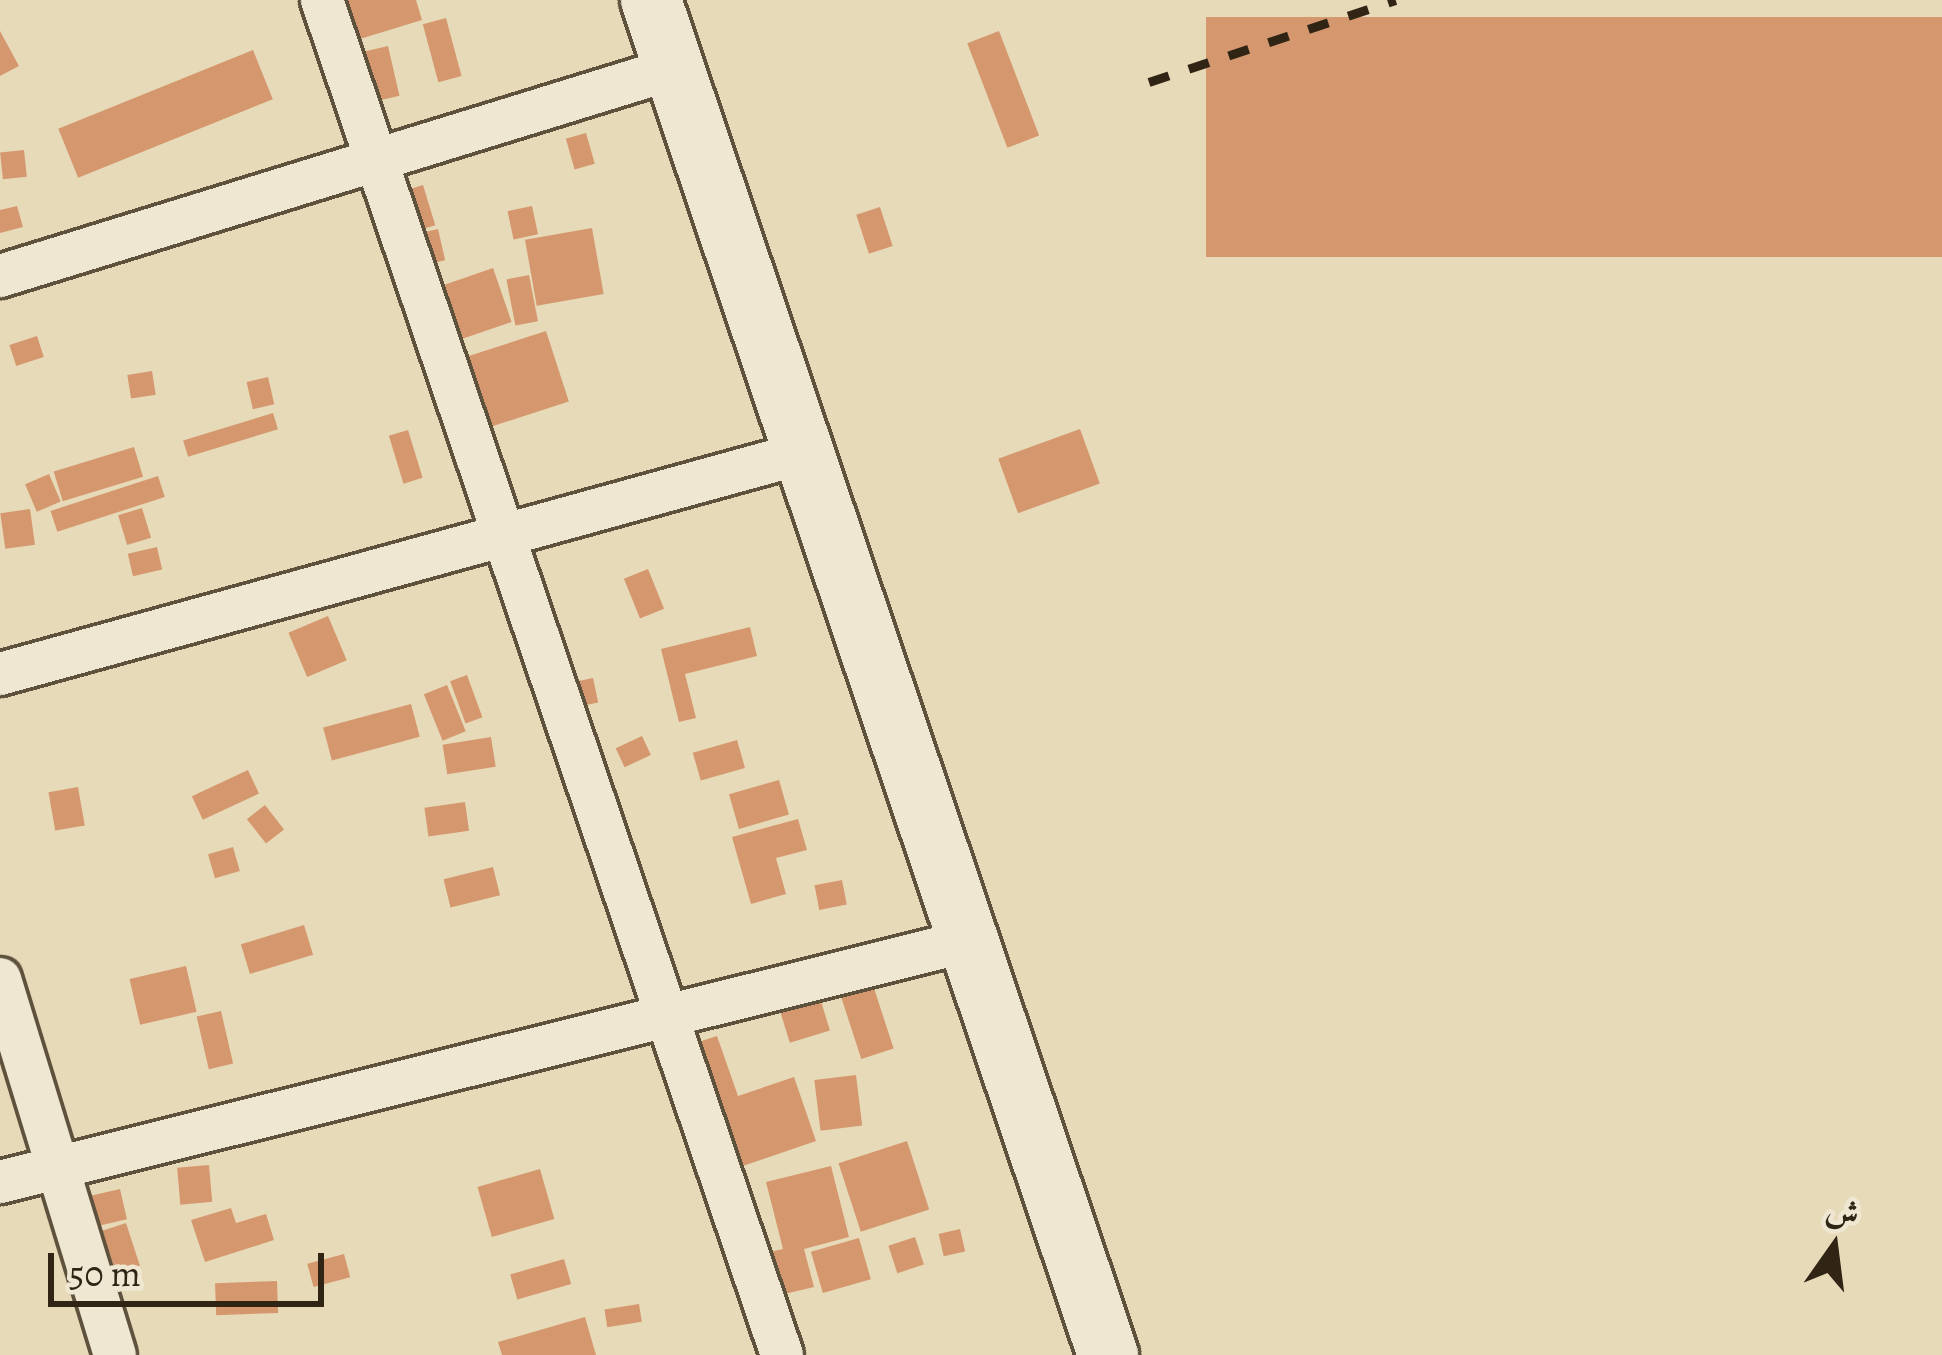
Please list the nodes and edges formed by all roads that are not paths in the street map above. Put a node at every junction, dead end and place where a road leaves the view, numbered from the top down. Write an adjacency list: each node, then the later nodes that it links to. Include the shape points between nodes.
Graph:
1 (322, 0): 4 (street)
2 (651, 0): 3 (street)
3 (675, 68): 4 (street); 6 (street)
4 (376, 160): 5 (street); 7 (street)
5 (0, 276)
6 (799, 454): 7 (street); 9 (street)
7 (503, 532): 8 (street); 11 (street)
8 (0, 674)
9 (972, 940): 11 (street); 16 (street)
10 (0, 980): 12 (street)
11 (666, 1013): 12 (street); 15 (street)
12 (56, 1170): 13 (street); 14 (street)
13 (0, 1182)
14 (115, 1355)
15 (782, 1355)
16 (1108, 1355)

